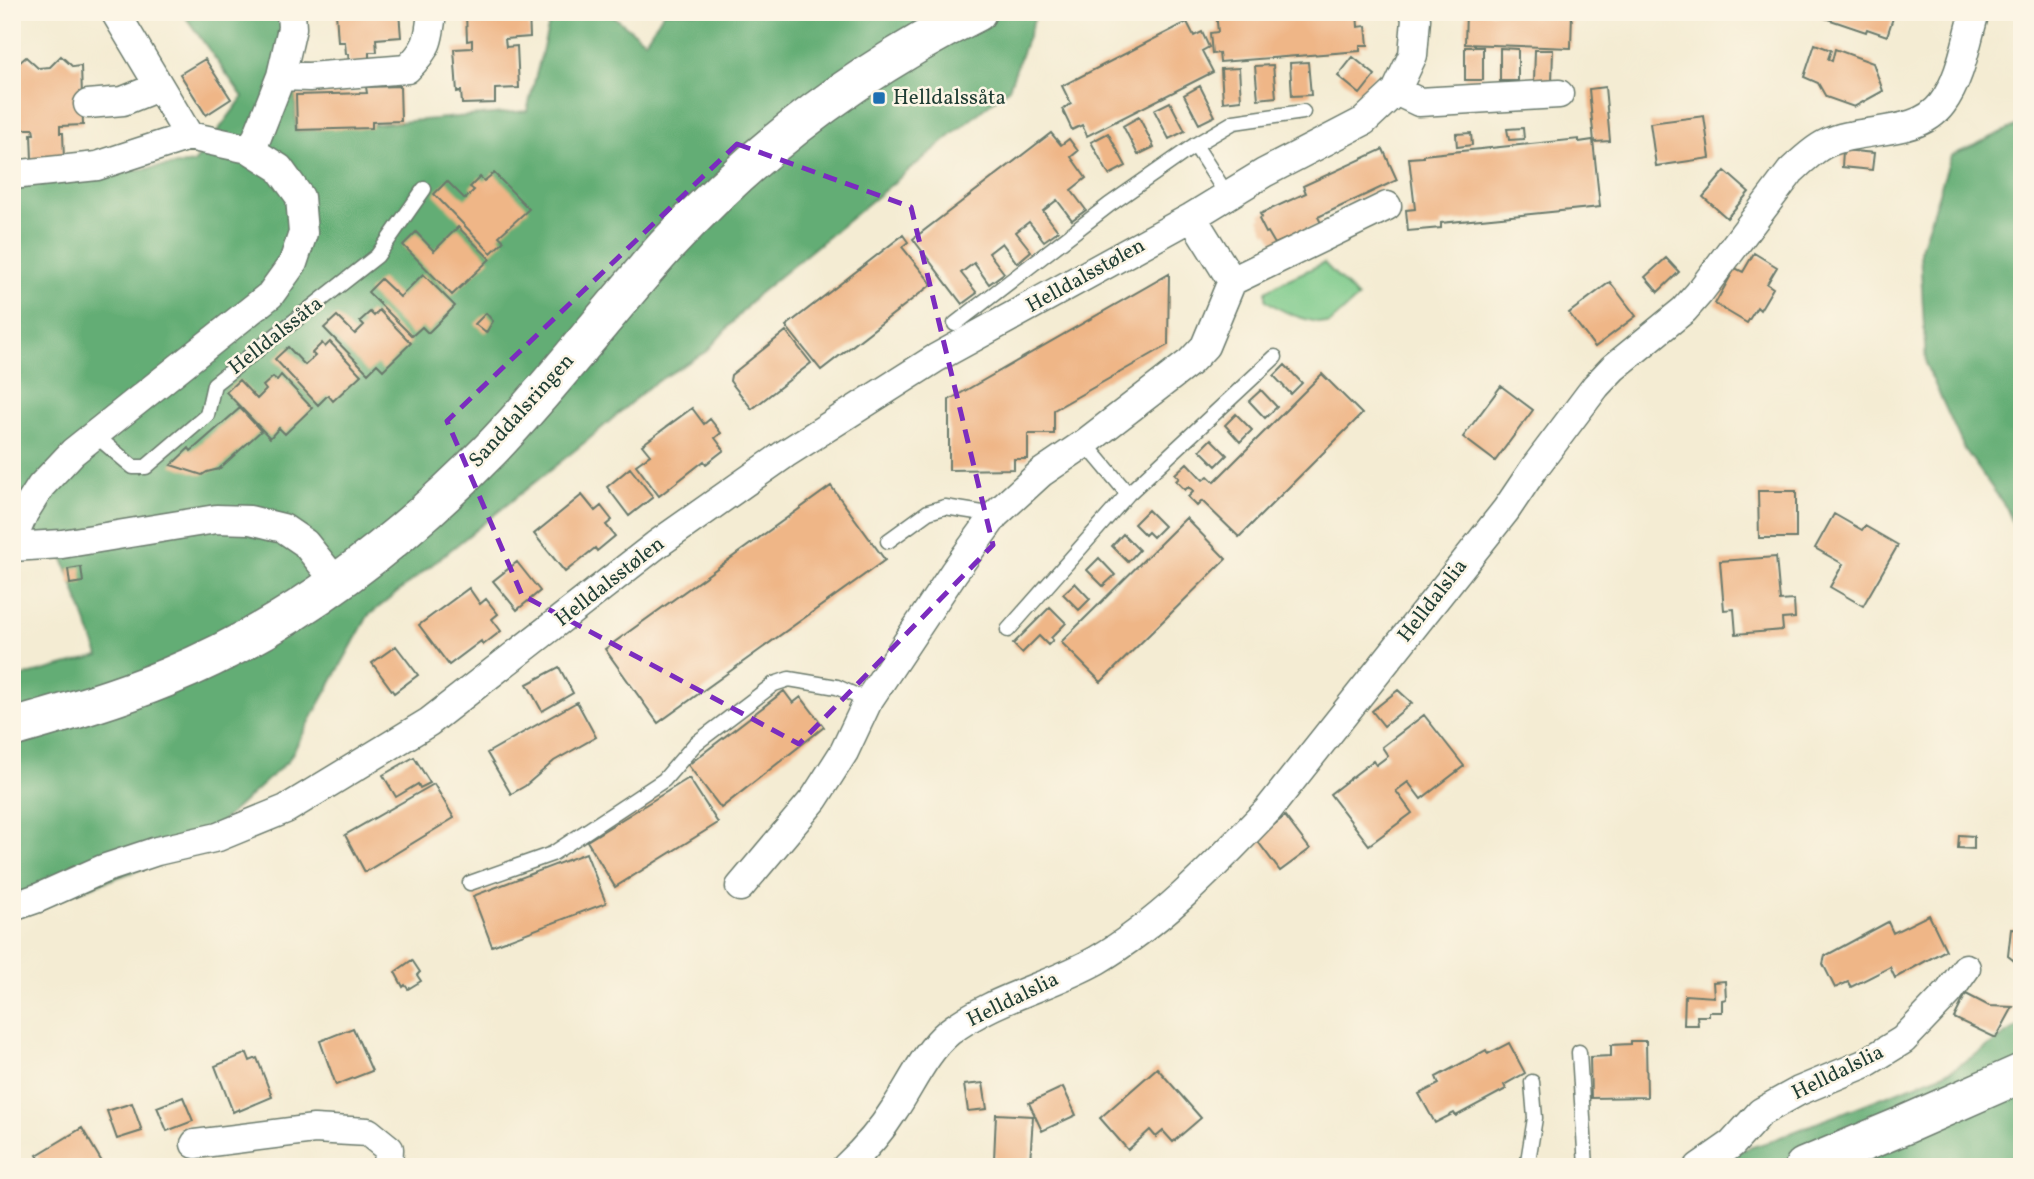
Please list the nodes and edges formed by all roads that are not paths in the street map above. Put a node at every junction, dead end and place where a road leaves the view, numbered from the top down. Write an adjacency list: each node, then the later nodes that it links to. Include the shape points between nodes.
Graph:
1 (115, 12): 8 (street)
2 (291, 12): 7 (street)
3 (432, 12): 7 (street, via 423,53 407,69)
4 (977, 12): 31 (main road, Sanddalsringen, via 887,62 750,163 666,246 492,448 414,522)
5 (1414, 12): 9 (street, Helldalsstølen, via 1413,55)
6 (1975, 12): 44 (street, Helldalslia, via 1958,71 1941,106 1915,124 1826,143 1791,171 1699,293 1596,386 1506,510 1268,810 1226,854 1163,915 1128,940 1095,961 990,1006 947,1034 892,1114)
7 (281, 76): 15 (street)
8 (158, 87): 11 (street, via 123,101); 13 (street)
9 (1396, 92): 10 (street, via 1419,102); 18 (street, Helldalsstølen, via 1364,121)
10 (1559, 94)
11 (88, 104)
12 (1303, 112): 14 (lane, Helldalsstølen, via 1234,122)
13 (188, 136): 15 (street, Helldalssåta); 16 (street, via 97,166)
14 (1195, 145): 18 (lane); 22 (lane, Helldalsstølen)
15 (249, 149): 24 (street, Helldalssåta, via 279,168 300,197 303,233 293,263 270,295)
16 (12, 175)
17 (424, 189): 24 (lane, Helldalssåta, via 377,256 214,384 207,415 146,467 133,467)
18 (1227, 195): 20 (street, Helldalsstølen)
19 (1387, 206): 21 (street)
20 (1192, 218): 21 (street); 37 (street, Helldalsstølen, via 936,358 785,454 656,545 429,722 286,809 218,837 103,869)
21 (1232, 281): 25 (street, via 1205,346)
22 (955, 324)
23 (1275, 357): 26 (lane)
24 (95, 435): 28 (street, Helldalssåta, via 41,486)
25 (1085, 443): 26 (lane); 27 (street, via 1041,473)
26 (1128, 494): 32 (lane)
27 (995, 515): 29 (lane, via 945,507 928,512); 33 (street)
28 (12, 541)
29 (888, 541)
30 (12, 547): 31 (street, via 61,544 216,519 250,520 283,528 305,543)
31 (337, 583): 34 (main road, Sanddalsringen, via 225,651 171,676)
32 (1008, 630)
33 (868, 701): 35 (lane, via 837,687 789,679 774,684 695,744 664,780 552,854); 36 (street, via 844,752 814,799)
34 (12, 728)
35 (470, 883)
36 (740, 887)
37 (12, 906)
38 (1966, 968): 47 (street, Helldalslia, via 1903,1040 1864,1064 1761,1112 1732,1144)
39 (1579, 1052): 46 (lane)
40 (2022, 1073): 48 (main road)
41 (1532, 1082): 45 (lane, via 1535,1118)
42 (195, 1144): 43 (street, via 314,1129 368,1132 388,1149)
43 (388, 1167)
44 (846, 1167)
45 (1527, 1167)
46 (1586, 1167)
47 (1699, 1167)
48 (1804, 1167)

